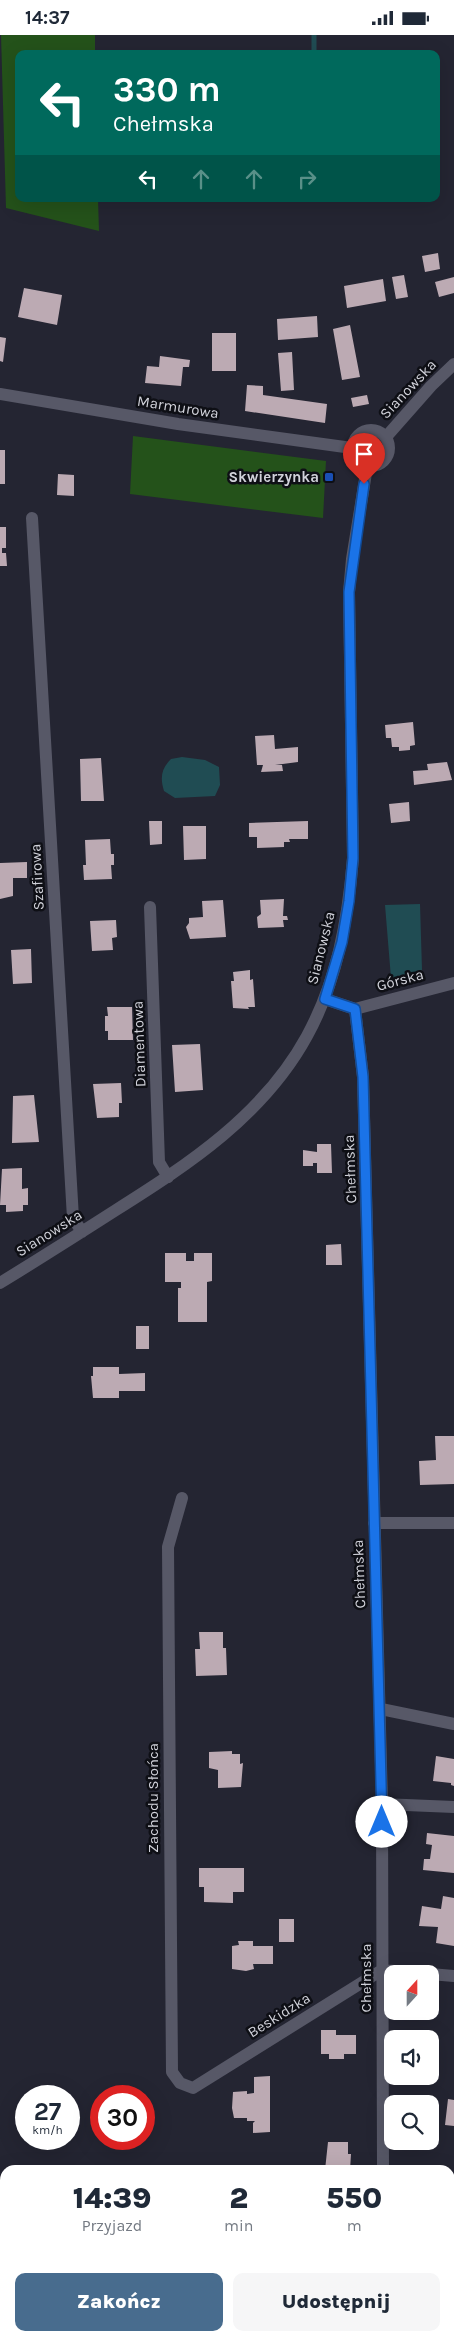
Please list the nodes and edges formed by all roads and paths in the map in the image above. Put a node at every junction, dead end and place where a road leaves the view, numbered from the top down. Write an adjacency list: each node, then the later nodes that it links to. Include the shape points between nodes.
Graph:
1 (454, 364): 3 (street, Sianowska)
2 (0, 394): 4 (street, Marmurowa, via 178,424)
3 (386, 437): 4 (street, via 368,429 357,436); 5 (street, via 390,446 388,457 380,465)
4 (352, 448): 5 (street, via 356,460)
5 (367, 467): 9 (street, Sianowska, via 349,592 353,858 342,942)
6 (32, 518): 12 (street, Szafirowa, via 73,1218)
7 (150, 907): 11 (street, Diamentowa, via 160,1162)
8 (454, 983): 10 (street, Górska)
9 (325, 999): 10 (street); 11 (street, Sianowska, via 307,1037 280,1079 203,1153)
10 (355, 1009): 15 (street, Chełmska, via 364,1087)
11 (168, 1177): 12 (street, Sianowska)
12 (82, 1232): 13 (street, Sianowska)
13 (0, 1283)
14 (182, 1498): 24 (street, Zachodu Słońca, via 168,1547 172,2072 180,2083)
15 (374, 1523): 16 (street); 17 (street, Chełmska)
16 (454, 1523)
17 (381, 1709): 18 (street); 19 (street, Chełmska)
18 (454, 1724)
19 (382, 1803): 20 (street); 21 (street, Chełmska)
20 (454, 1807)
21 (382, 1970): 24 (street, Beskidzka); 25 (street, Chełmska)
22 (439, 1975): 23 (street)
23 (454, 1976)
24 (193, 2087)
25 (383, 2165)

